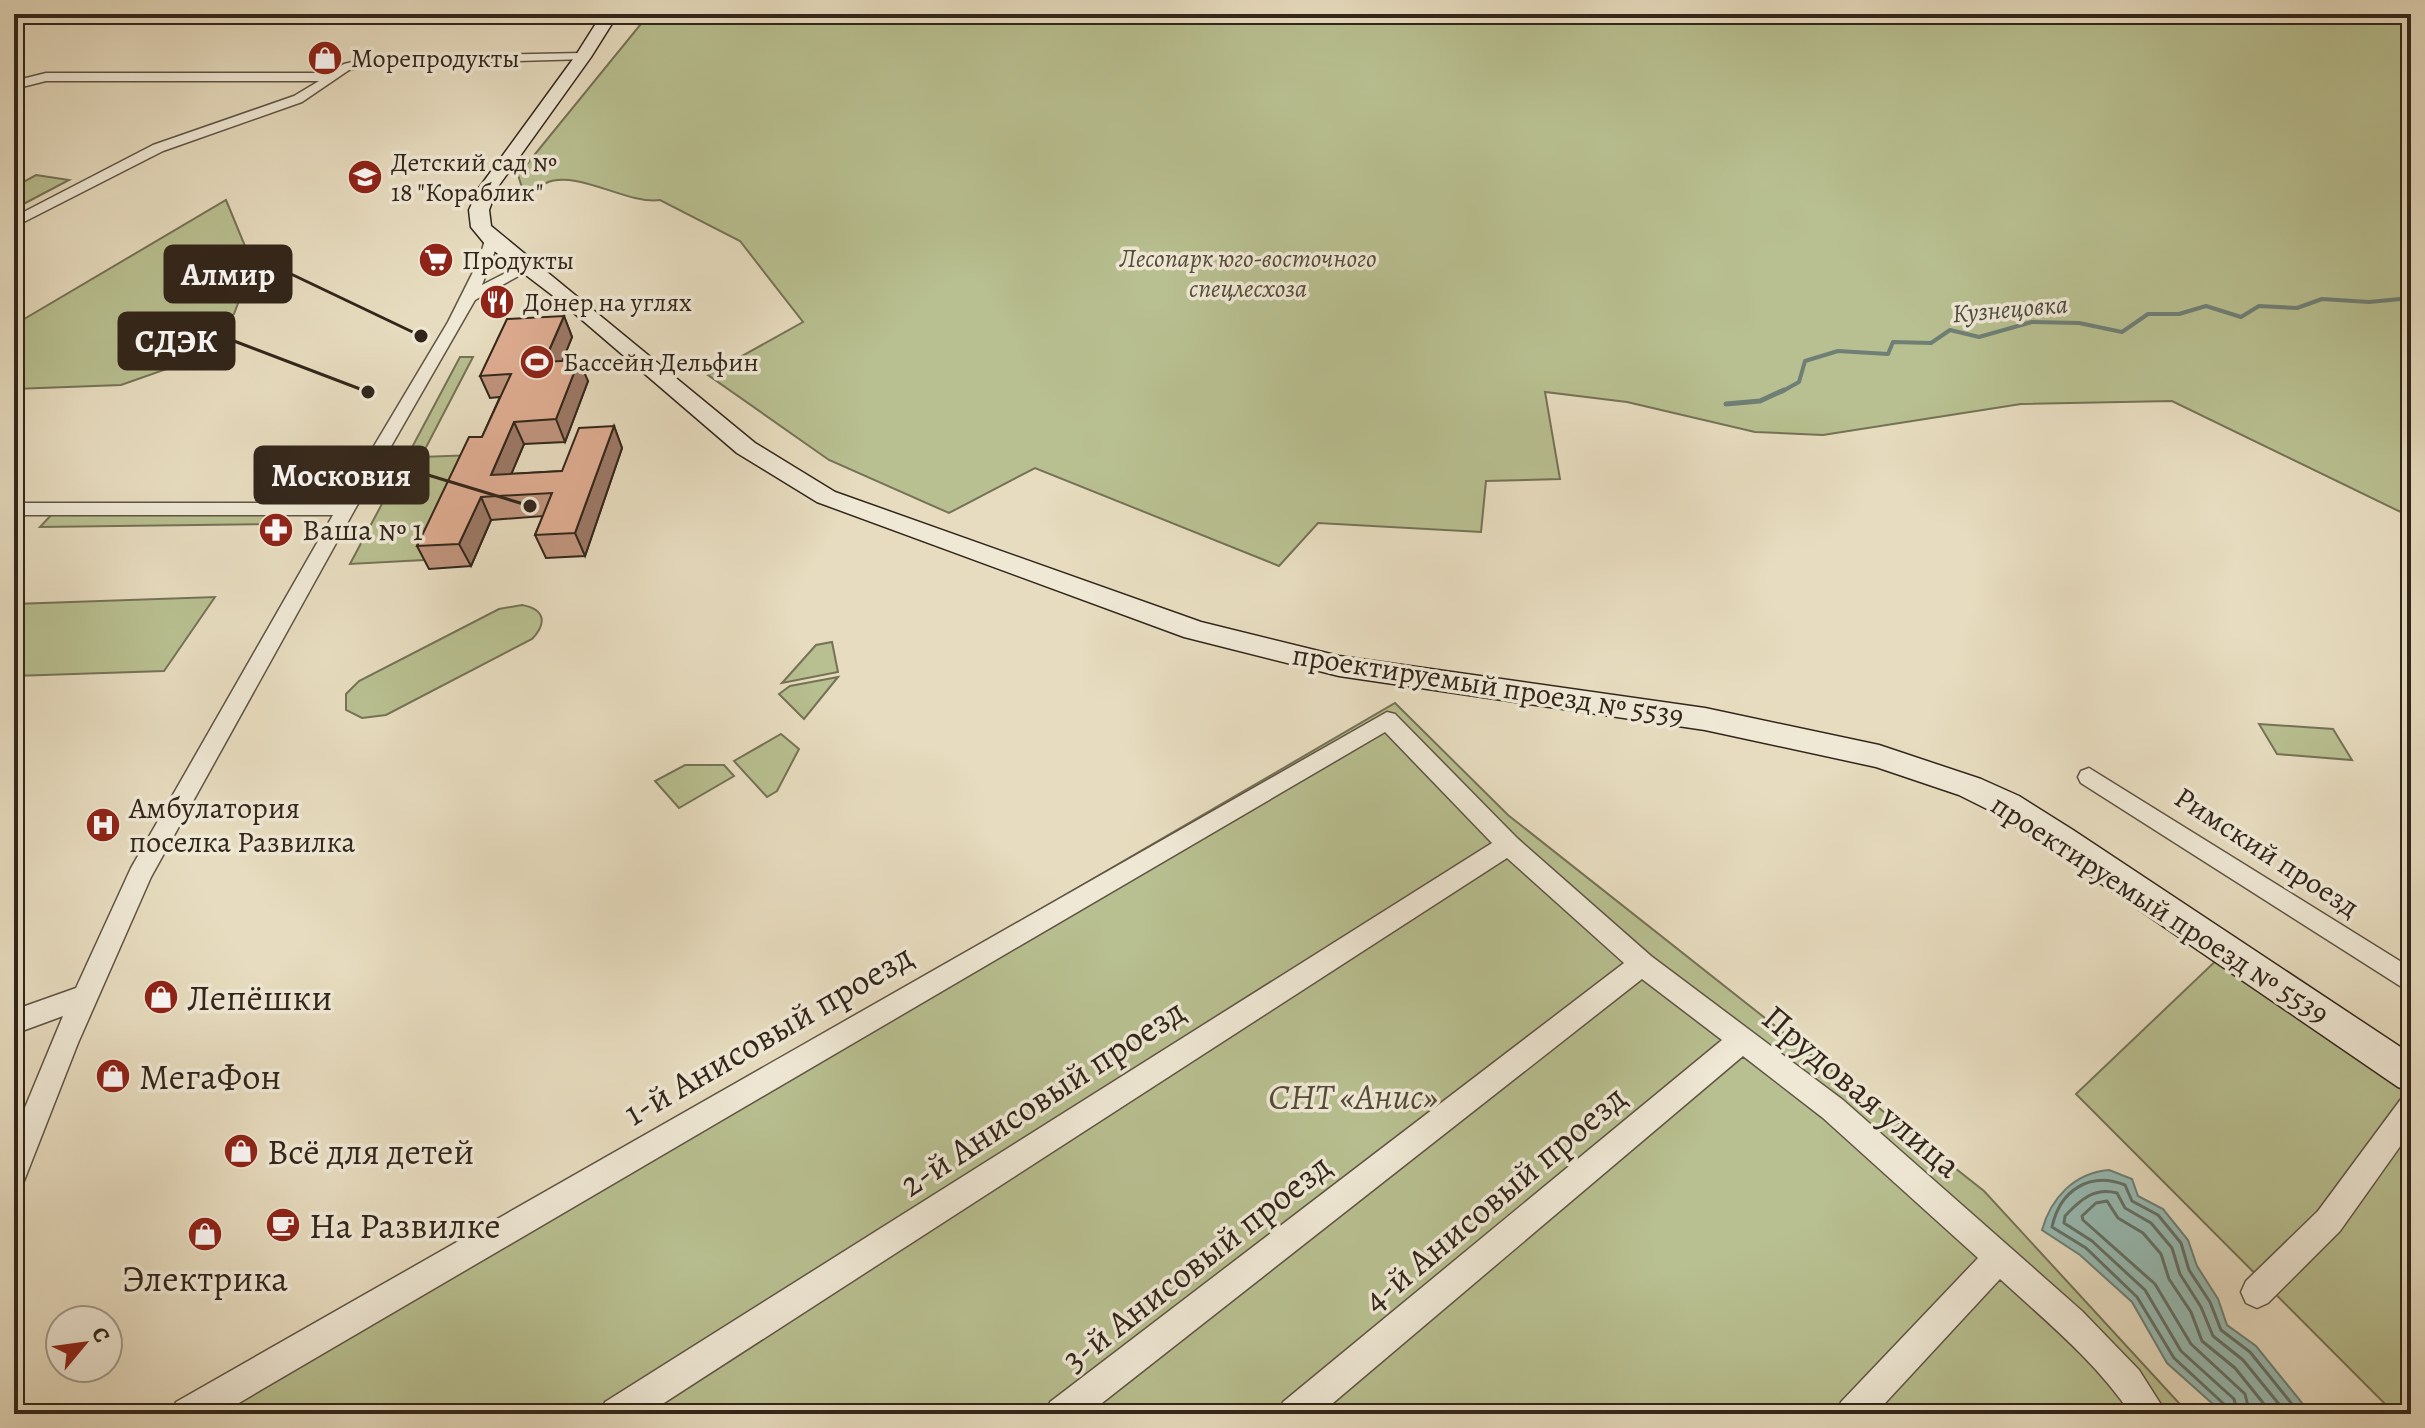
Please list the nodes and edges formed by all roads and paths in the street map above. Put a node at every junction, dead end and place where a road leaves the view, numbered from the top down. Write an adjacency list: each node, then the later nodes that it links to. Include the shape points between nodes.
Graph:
1 (610, 14): 2 (street)
2 (583, 57): 3 (street, via 373,61); 6 (street, via 488,188 479,210 481,227)
3 (338, 73): 4 (street, via 46,77); 5 (street, via 298,99 158,148)
4 (14, 85)
5 (14, 223)
6 (492, 240): 7 (street, проектируемый проезд № 5539); 8 (street)
7 (528, 267): 8 (street); 19 (street, проектируемый проезд № 5539, via 746,448 826,497 1194,630 1339,666 1801,737 1970,787 2061,839)
8 (471, 296): 10 (street)
9 (14, 509): 10 (street)
10 (346, 509): 16 (street, via 140,875)
11 (1387, 720): 13 (street, Прудовая улица); 24 (street, 1-й Анисовый проезд)
12 (2089, 777): 15 (street, Римский проезд)
13 (1508, 845): 14 (street, Прудовая улица); 25 (street, 2-й Анисовый проезд)
14 (1642, 964): 18 (street, Прудовая улица); 26 (street, 3-й Анисовый проезд)
15 (2411, 982)
16 (85, 996): 17 (street); 21 (street)
17 (14, 1022)
18 (1742, 1040): 22 (street, Прудовая улица, via 1833,1109); 27 (street, 4-й Анисовый проезд)
19 (2411, 1075)
20 (2411, 1108): 23 (street, via 2329,1221)
21 (14, 1171)
22 (1999, 1258): 28 (street); 29 (street, Прудовая улица, via 2071,1322 2128,1381)
23 (2257, 1292)
24 (188, 1414)
25 (617, 1414)
26 (1062, 1414)
27 (1295, 1414)
28 (1853, 1414)
29 (2151, 1414)

